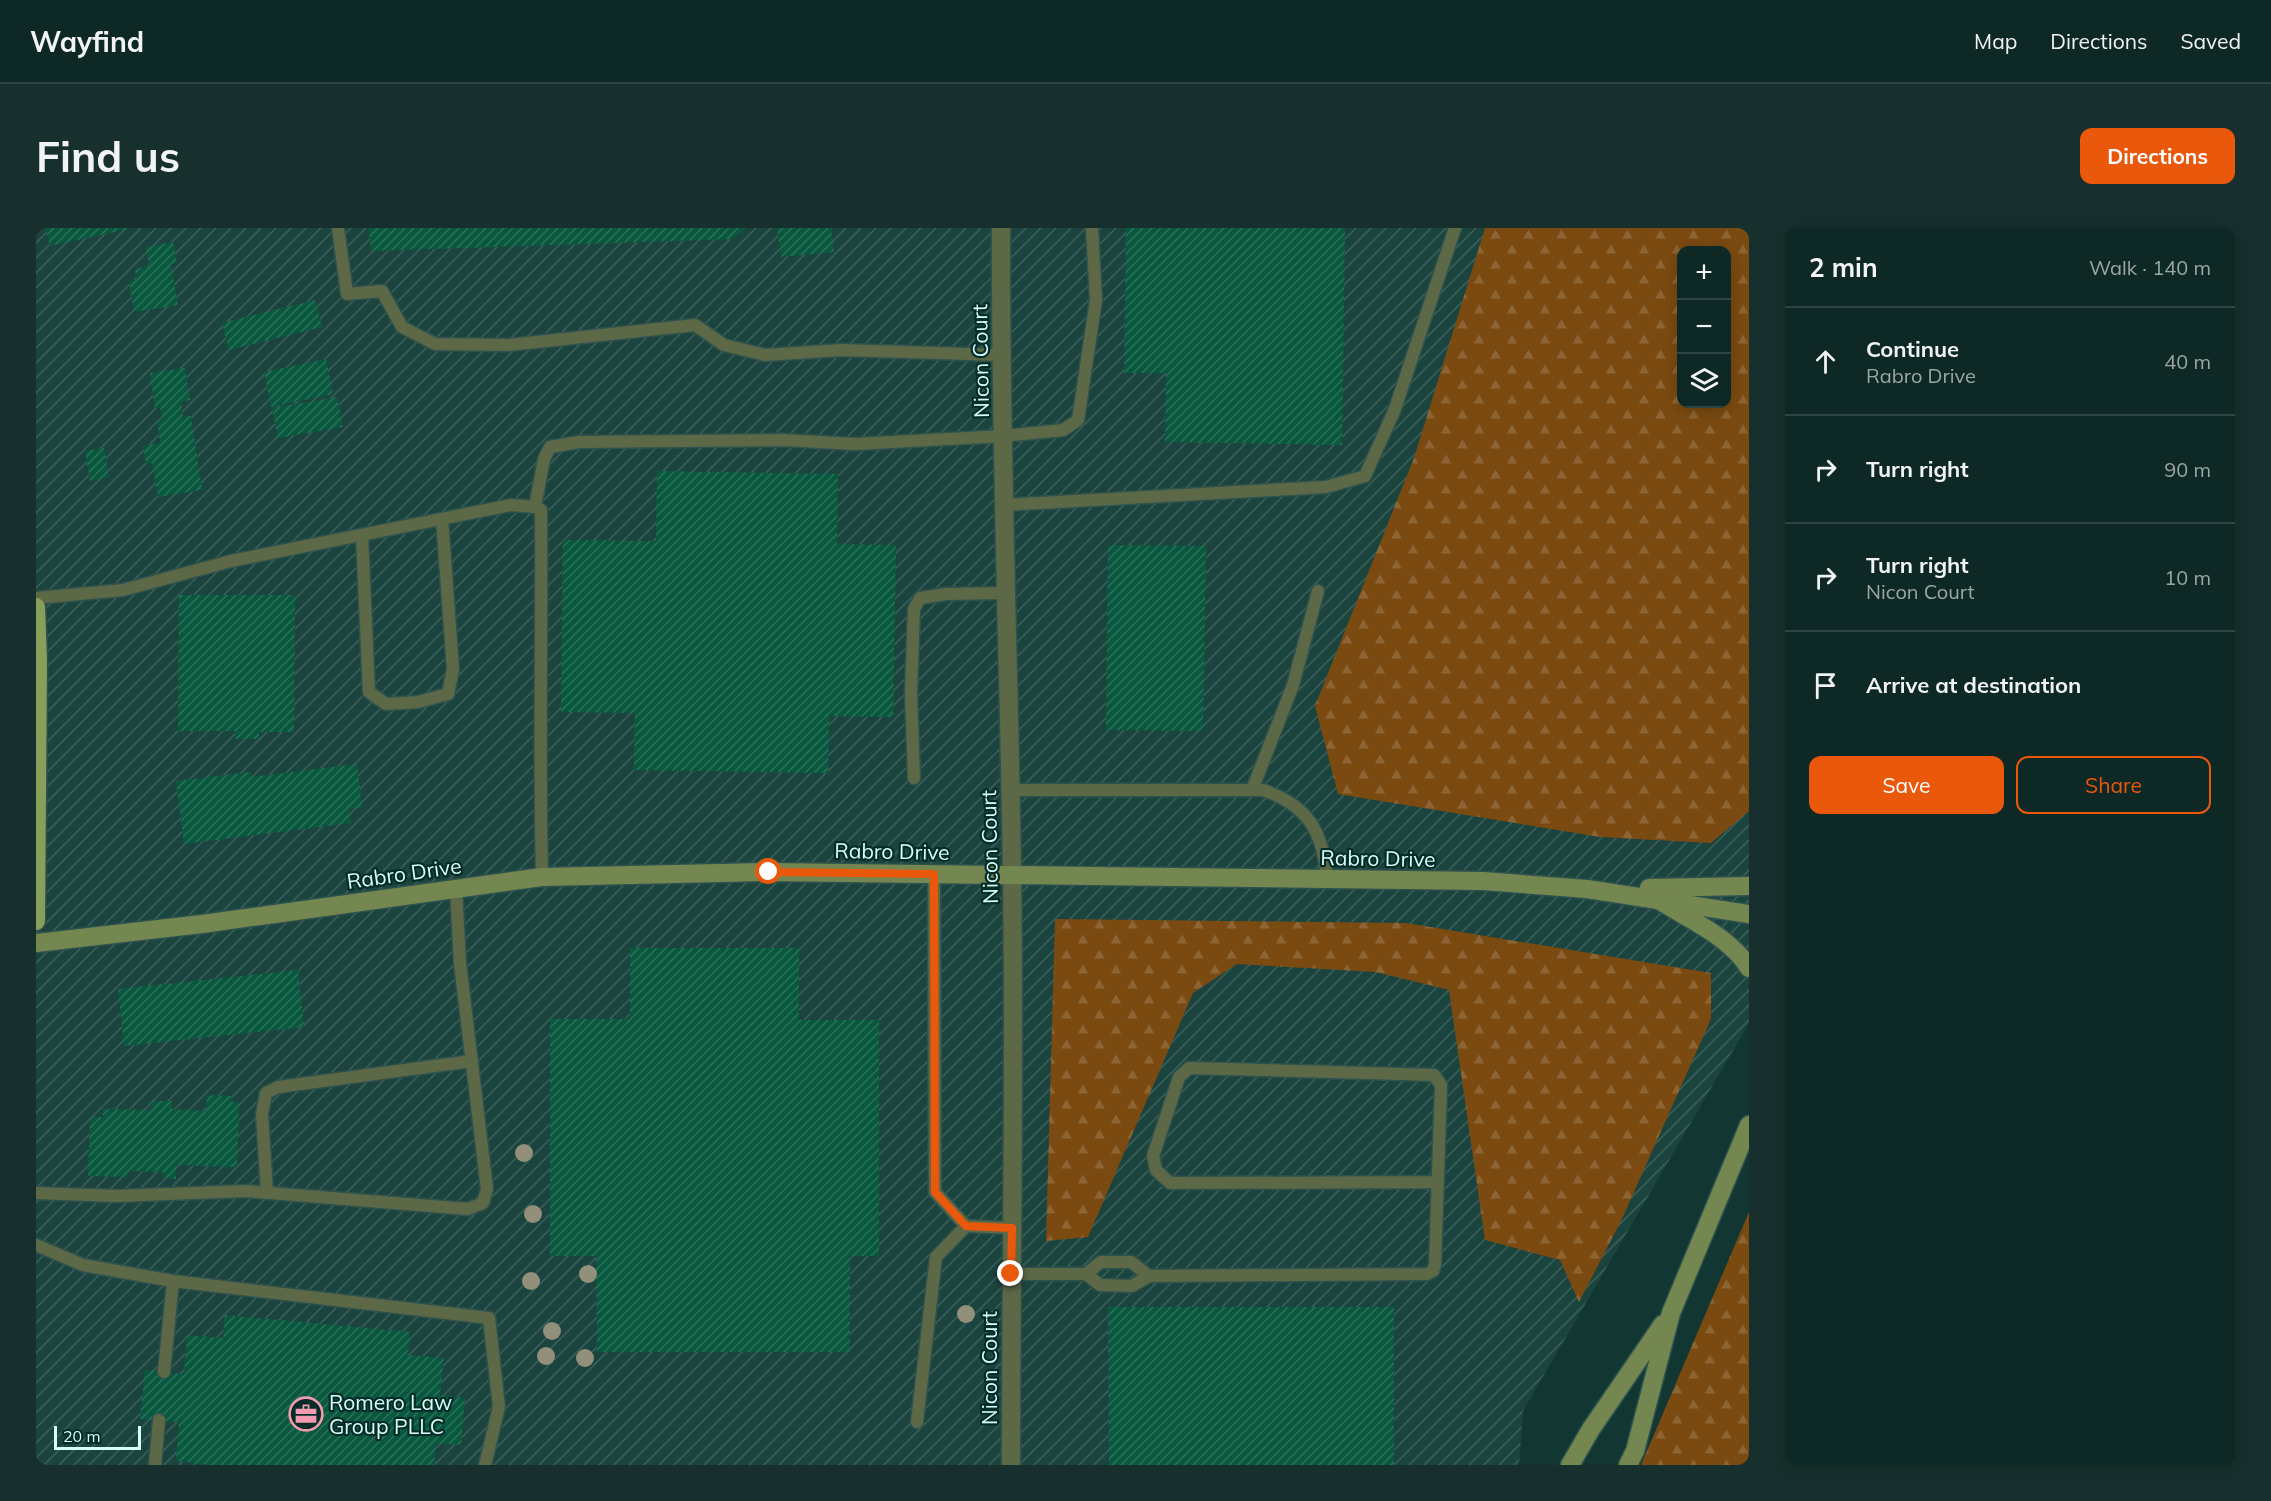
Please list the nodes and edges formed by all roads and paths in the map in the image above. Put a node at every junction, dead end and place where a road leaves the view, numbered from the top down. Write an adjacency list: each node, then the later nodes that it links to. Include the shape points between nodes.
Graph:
1 (338, 228): 5 (lane, via 347,294 382,291 402,327 435,344 508,345 695,325 724,345 765,355 842,350)
2 (1001, 228): 5 (street, Nicon Court)
3 (1092, 228): 6 (lane, via 1096,300 1078,420 1063,430)
4 (1455, 228): 7 (lane, via 1395,409 1365,476 1326,487)
5 (1000, 355): 6 (street, Nicon Court)
6 (1004, 436): 7 (street, Nicon Court); 8 (lane, via 855,444 783,440 579,442 550,447)
7 (1004, 505): 12 (street, Nicon Court)
8 (535, 507): 9 (lane, via 511,505); 20 (lane, via 541,510)
9 (442, 519): 10 (lane); 10 (lane, via 453,669 448,694 418,702 386,704 369,692)
10 (362, 535): 13 (lane, via 231,561 123,590)
11 (1318, 591): 17 (lane, via 1293,685)
12 (1006, 593): 15 (lane, via 920,598 914,609); 16 (street, Nicon Court)
13 (36, 598)
14 (36, 608): 27 (main road)
15 (915, 778)
16 (1010, 790): 17 (lane); 19 (street, Nicon Court)
17 (1252, 790): 21 (lane, via 1288,800 1307,816 1325,856)
18 (934, 874): 19 (main road, Rabro Drive); 20 (main road, Rabro Drive, via 769,872); 35 (lane, via 935,1192)
19 (1012, 876): 21 (main road, Rabro Drive); 36 (street, Nicon Court)
20 (542, 877): 23 (main road, Rabro Drive)
21 (1327, 879): 24 (main road, Rabro Drive, via 1483,881)
22 (1749, 886): 24 (main road)
23 (456, 889): 28 (main road, Rabro Drive); 30 (lane)
24 (1587, 889): 25 (main road, Rabro Drive)
25 (1653, 897): 26 (main road, Rabro Drive); 29 (main road, via 1730,946)
26 (1749, 914)
27 (36, 921)
28 (36, 944)
29 (1749, 968)
30 (472, 1061): 34 (lane, via 278,1087 266,1093 262,1114); 34 (lane, via 487,1189 483,1203 468,1209)
31 (1749, 1125): 42 (main road)
32 (1438, 1182): 32 (lane, via 1441,1085 1434,1075 1189,1068 1179,1077 1153,1156 1156,1170 1170,1183); 40 (lane, via 1435,1264 1427,1274)
33 (36, 1193): 34 (lane)
34 (267, 1193)
35 (966, 1226): 36 (lane); 45 (lane, via 936,1257)
36 (1012, 1228): 38 (street, Nicon Court)
37 (36, 1245): 41 (lane, via 83,1265)
38 (1011, 1274): 39 (lane); 48 (street, Nicon Court)
39 (1086, 1274): 40 (lane, via 1100,1285 1132,1286); 40 (lane, via 1101,1262 1131,1262)
40 (1149, 1276)
41 (173, 1281): 43 (lane); 47 (lane, via 489,1318 499,1407)
42 (1671, 1313): 49 (main road); 50 (main road)
43 (164, 1372)
44 (159, 1420): 46 (lane)
45 (916, 1422)
46 (155, 1465)
47 (485, 1465)
48 (1011, 1465)
49 (1570, 1465)
50 (1628, 1465)

